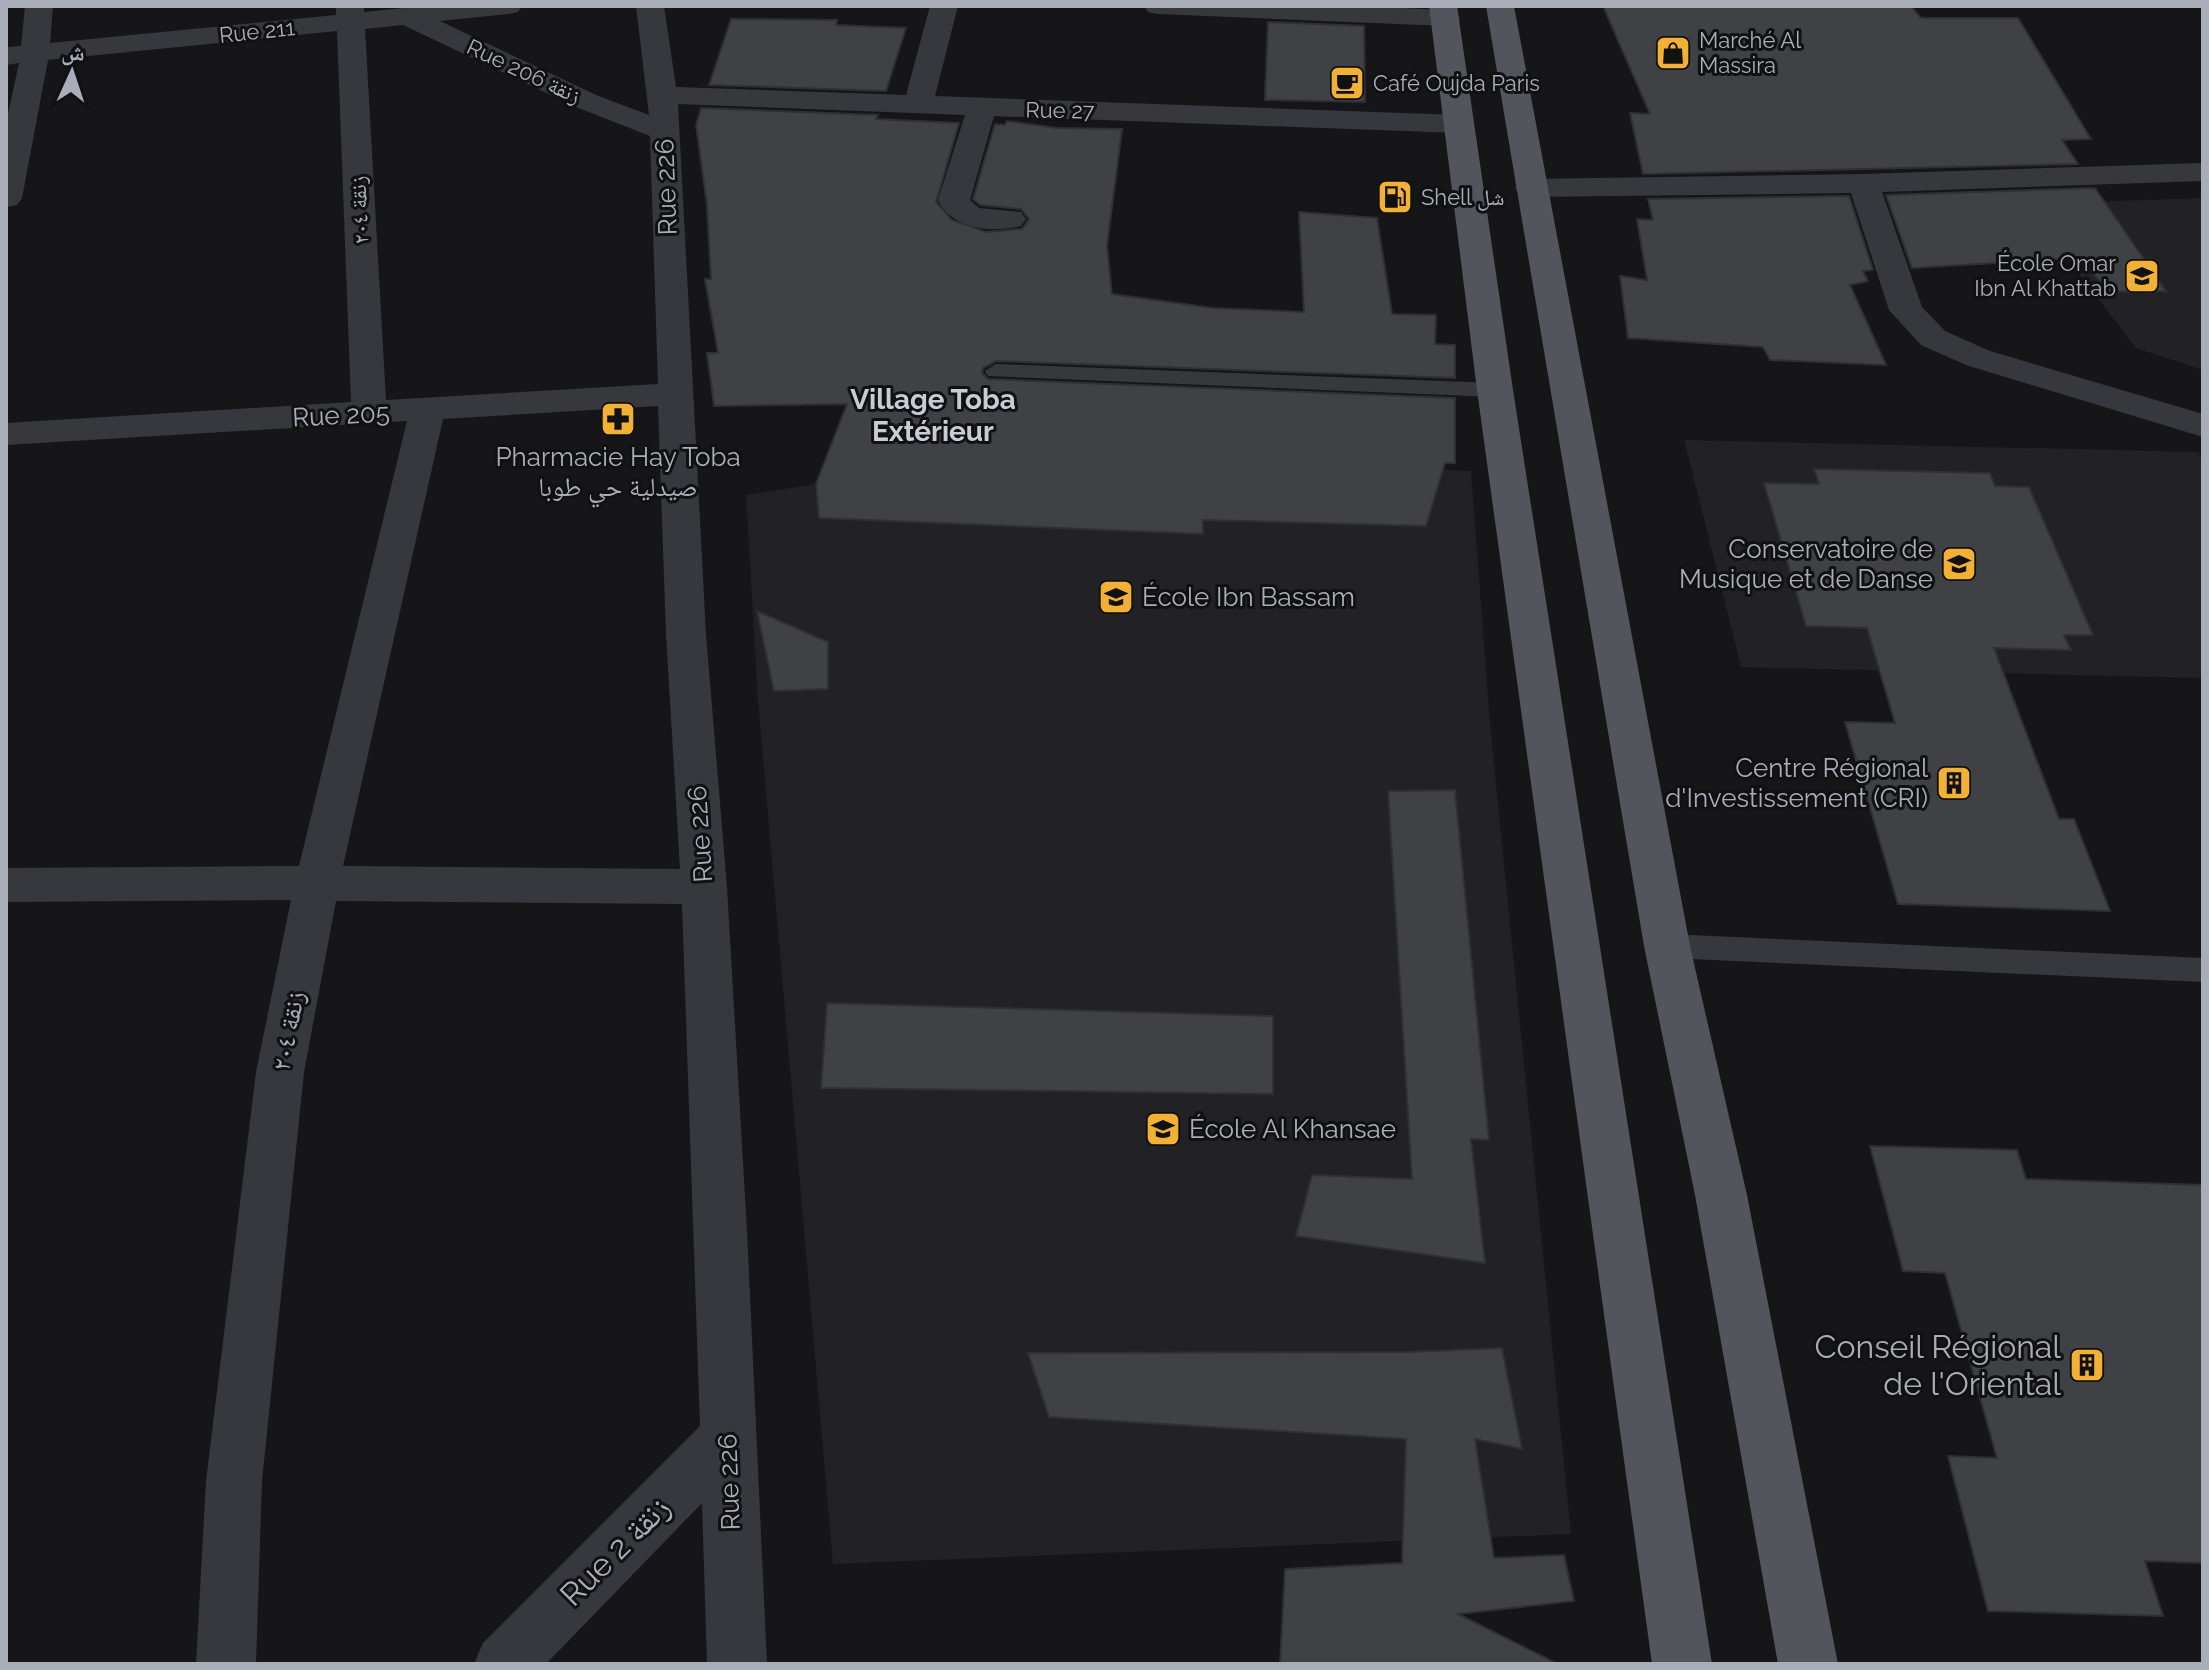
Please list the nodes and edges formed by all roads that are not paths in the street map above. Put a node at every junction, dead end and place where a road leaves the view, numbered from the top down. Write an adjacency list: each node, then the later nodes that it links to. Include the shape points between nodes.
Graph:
1 (39, 6): 10 (street)
2 (508, 6): 7 (street, Rue 211)
3 (650, 6): 13 (street, Rue 226)
4 (944, 6): 11 (street)
5 (1158, 6): 8 (street)
6 (1500, 6): 18 (main road)
7 (396, 11): 9 (street, Rue 211); 13 (street, Rue 206 زنقة, via 586,101)
8 (1444, 12): 14 (main road)
9 (350, 14): 10 (street, Rue 211); 24 (street, زنقة ٢٠٤)
10 (20, 54): 17 (street)
11 (918, 105): 12 (street, Rue 27); 13 (street, Rue 27)
12 (982, 108): 14 (street, Rue 27); 19 (street, via 954,200 960,213 969,217)
13 (663, 113): 22 (street, Rue 226)
14 (1458, 124): 21 (main road)
15 (2203, 172): 16 (street)
16 (1863, 183): 18 (street); 25 (street, via 1906,310 1933,338 1978,358)
17 (8, 185)
18 (1531, 188): 30 (main road)
19 (1010, 219)
20 (996, 371): 21 (lane)
21 (1495, 390): 36 (main road)
22 (676, 394): 23 (street, Rue 205); 29 (street, Rue 226)
23 (427, 410): 24 (street, Rue 205); 27 (street, زنقة ٢٠٤)
24 (369, 414): 26 (street, Rue 205)
25 (2203, 426)
26 (6, 434)
27 (317, 883): 28 (street); 29 (street); 33 (street, زنقة ٢٠٤, via 280,1072 234,1481)
28 (6, 885)
29 (704, 887): 32 (street, Rue 226)
30 (1667, 946): 31 (lane); 37 (main road, via 1721,1195)
31 (2203, 970)
32 (727, 1438): 34 (street, Rue 2 زنقة); 35 (street, Rue 226)
33 (226, 1664)
34 (504, 1664)
35 (737, 1664)
36 (1682, 1664)
37 (1808, 1664)

